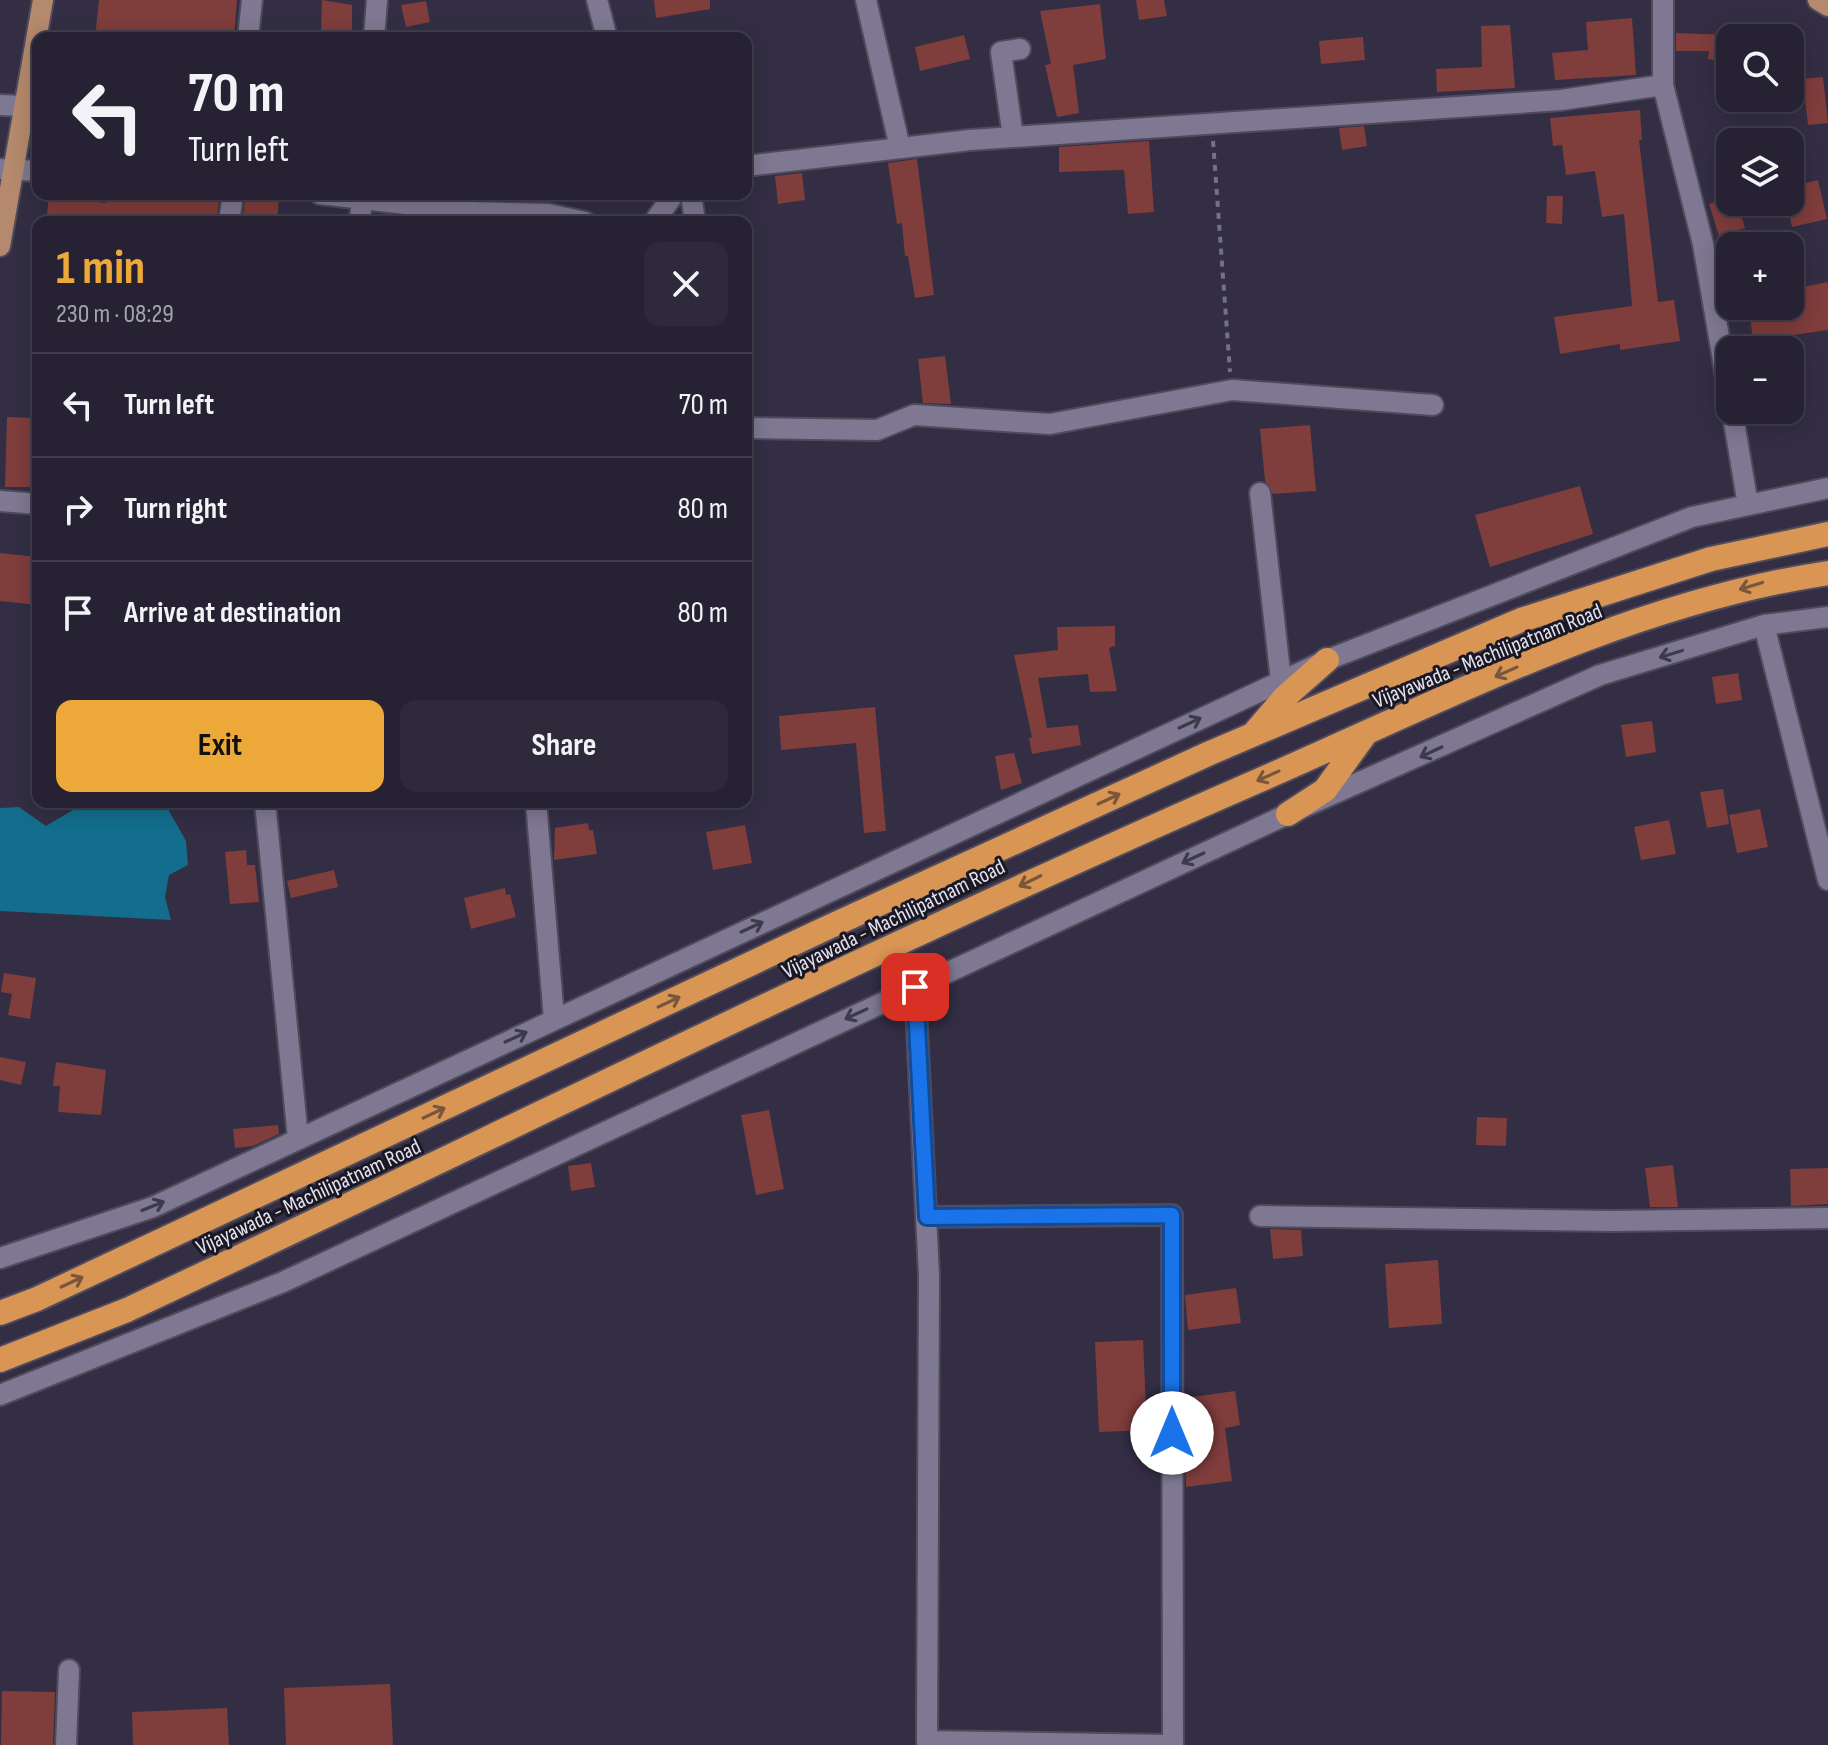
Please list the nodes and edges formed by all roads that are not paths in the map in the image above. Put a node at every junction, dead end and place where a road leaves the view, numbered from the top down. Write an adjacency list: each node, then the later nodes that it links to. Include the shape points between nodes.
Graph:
1 (43, 0): 9 (main road)
2 (252, 0): 10 (street)
3 (377, 0): 11 (street)
4 (597, 0): 12 (street)
5 (866, 0): 19 (street)
6 (1663, 0): 15 (street)
7 (1819, 0): 8 (main road)
8 (1828, 6)
9 (37, 32)
10 (249, 32)
11 (374, 32)
12 (605, 32)
13 (1020, 49): 18 (street, via 1001,52)
14 (32, 61): 17 (main road)
15 (1663, 85): 18 (street, via 1561,100); 27 (street, via 1703,244)
16 (0, 105): 17 (street)
17 (24, 106): 21 (main road)
18 (1013, 137): 19 (street)
19 (900, 148): 20 (street)
20 (752, 165)
21 (7, 169): 22 (street); 26 (main road)
22 (32, 171)
23 (429, 200): 24 (street)
24 (479, 203): 25 (street)
25 (557, 216)
26 (0, 246)
27 (1719, 336)
28 (1433, 405): 30 (street, via 1232,390 1050,424 914,415 877,430)
29 (1734, 424): 35 (street)
30 (752, 428)
31 (1828, 488): 35 (street)
32 (1260, 493): 41 (street)
33 (0, 501): 34 (street)
34 (32, 504)
35 (1748, 505): 40 (street, via 1692,517)
36 (1828, 534): 43 (highway, Vijayawada - Machilipatnam Road, via 1711,559 1521,620)
37 (1828, 573): 42 (highway, Vijayawada - Machilipatnam Road, one-way to 42, via 1761,583 1564,647)
38 (1828, 617): 39 (street)
39 (1764, 625): 46 (street, one-way to 46, via 1600,675); 47 (street)
40 (1327, 660): 41 (street); 43 (highway)
41 (1281, 681): 49 (street, one-way to 41)
42 (1366, 733): 46 (highway, via 1325,790); 56 (highway, Vijayawada - Machilipatnam Road, one-way to 56, via 1061,867 127,1310)
43 (1252, 735): 55 (highway, Vijayawada - Machilipatnam Road, one-way to 43)
44 (266, 808): 50 (street)
45 (536, 808): 49 (street)
46 (1288, 814): 48 (street, one-way to 48)
47 (1828, 880)
48 (915, 987): 52 (street); 57 (street, one-way to 57, via 283,1282)
49 (554, 1019): 50 (street, one-way to 49)
50 (298, 1139): 54 (street, one-way to 50, via 153,1207)
51 (1260, 1216): 53 (street)
52 (927, 1217): 59 (street); 61 (street, via 1172,1215)
53 (1828, 1218)
54 (0, 1258)
55 (0, 1313)
56 (0, 1360)
57 (0, 1395)
58 (69, 1670): 60 (street)
59 (927, 1743): 61 (street)
60 (66, 1745)
61 (1170, 1745)

